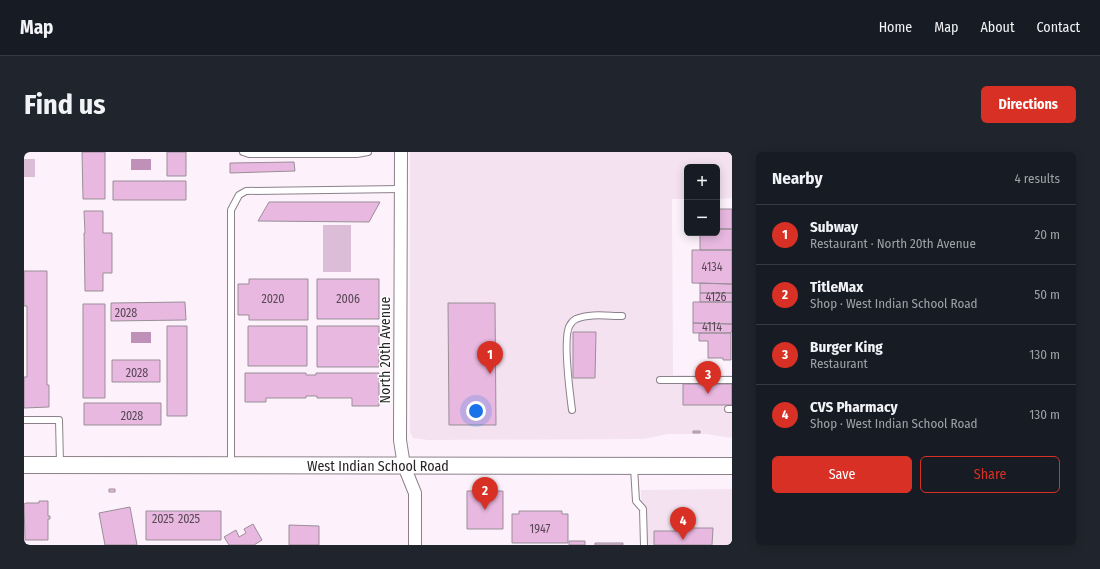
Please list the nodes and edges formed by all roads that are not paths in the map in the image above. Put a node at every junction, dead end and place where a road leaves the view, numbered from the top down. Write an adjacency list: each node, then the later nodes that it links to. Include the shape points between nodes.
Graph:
1 (243, 152): 4 (lane)
2 (368, 152): 5 (lane)
3 (401, 152): 6 (street, North 20th Avenue)
4 (262, 153): 5 (lane)
5 (308, 153)
6 (401, 189): 15 (lane, via 246,191 239,195 231,210); 16 (street, North 20th Avenue, via 400,440)
7 (622, 316): 10 (lane, via 586,316 575,319 570,324 567,332)
8 (660, 380): 9 (lane)
9 (732, 380)
10 (572, 410)
11 (24, 420): 13 (lane, via 59,420)
12 (24, 465): 13 (main road, West Indian School Road)
13 (60, 465): 15 (main road, West Indian School Road)
14 (634, 465): 16 (main road, West Indian School Road); 17 (main road, West Indian School Road); 19 (lane, via 636,502 643,509)
15 (231, 466): 16 (main road, West Indian School Road)
16 (404, 466): 18 (street, North 20th Avenue, via 415,493)
17 (732, 466)
18 (415, 545)
19 (644, 545)

